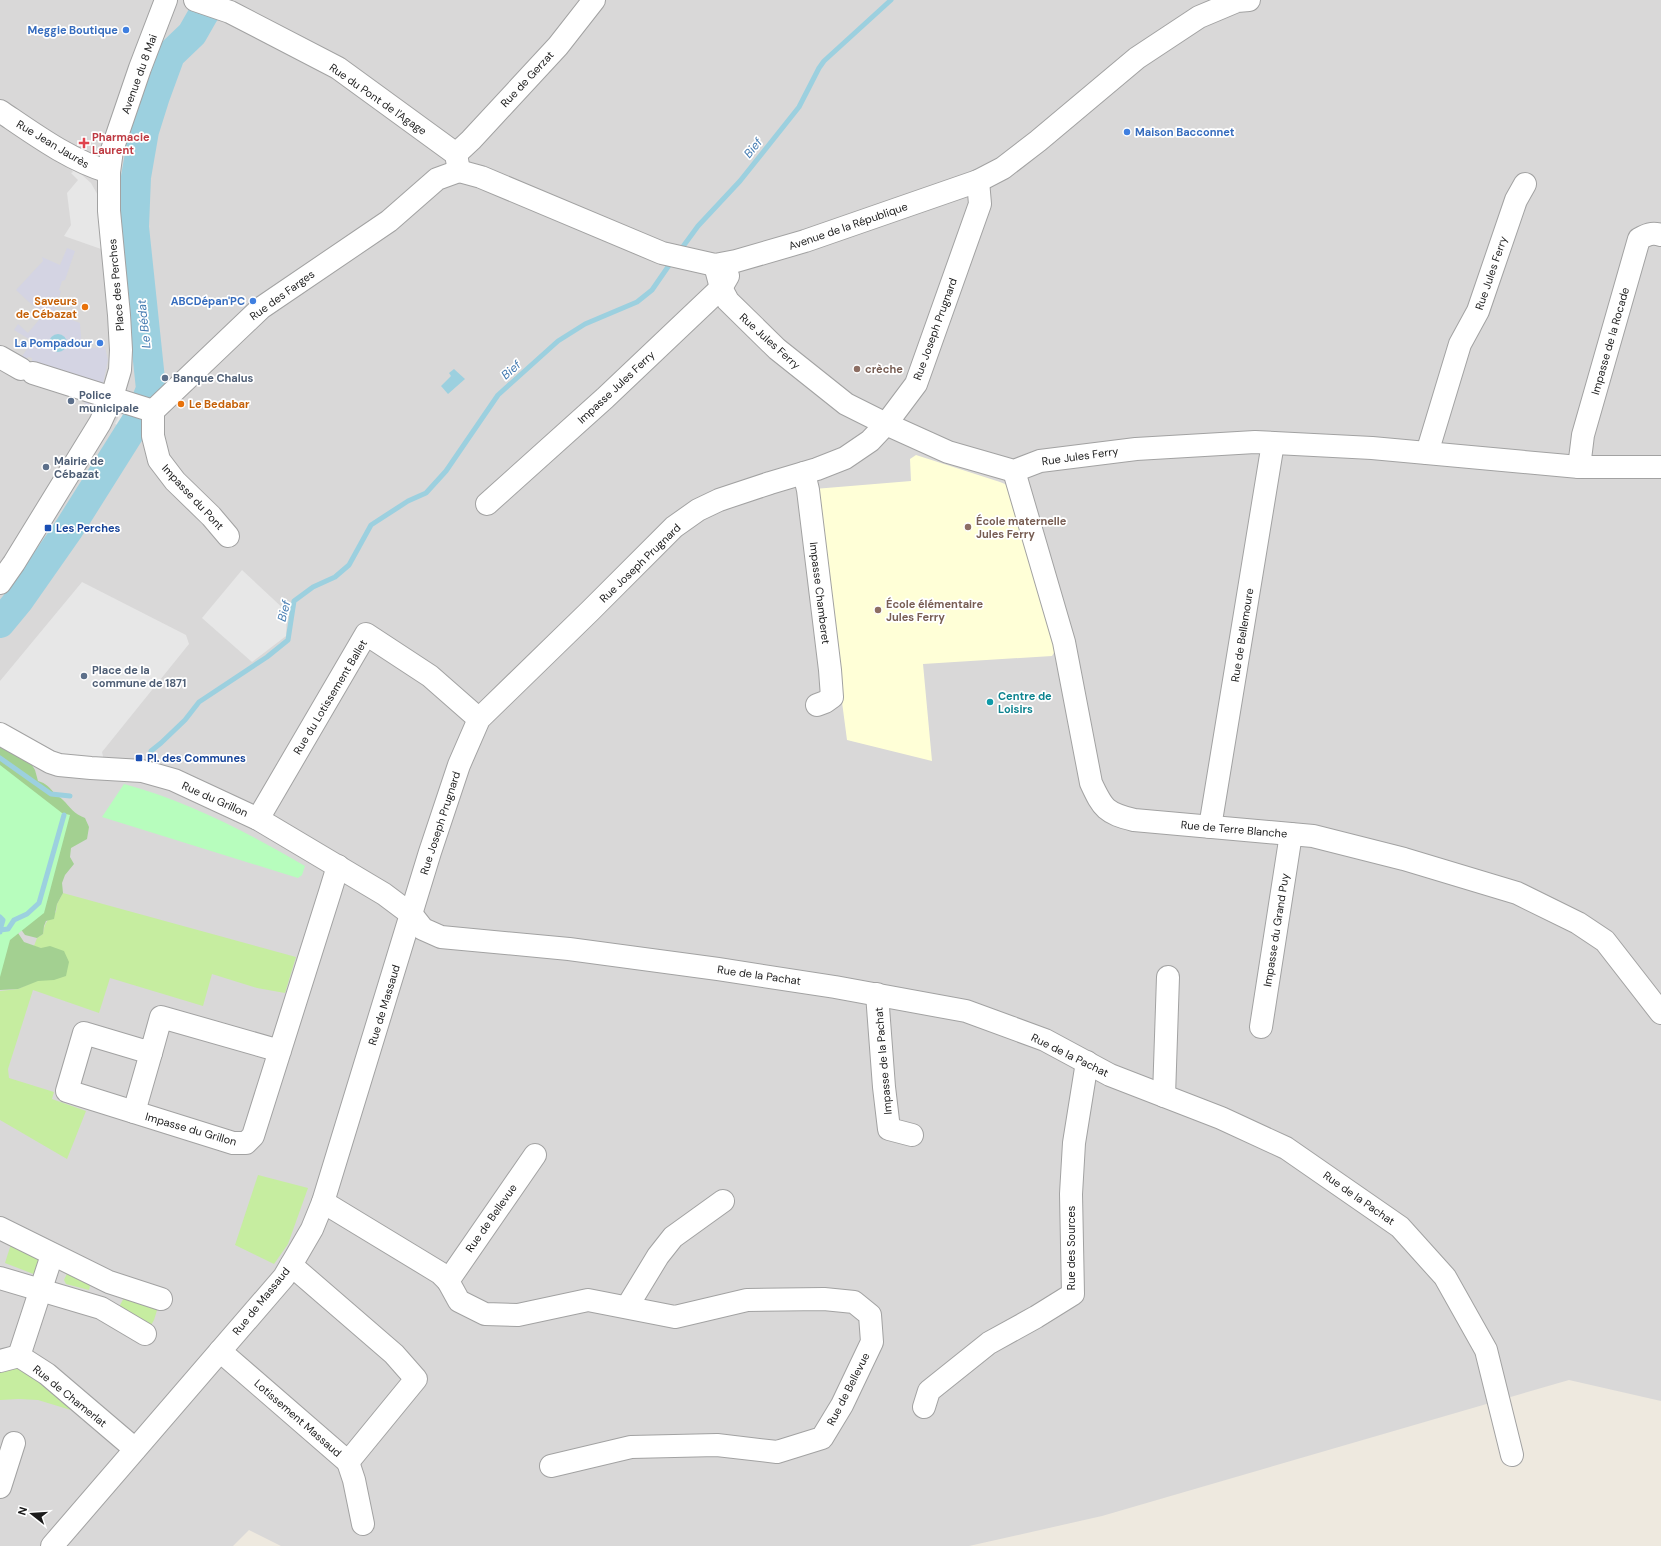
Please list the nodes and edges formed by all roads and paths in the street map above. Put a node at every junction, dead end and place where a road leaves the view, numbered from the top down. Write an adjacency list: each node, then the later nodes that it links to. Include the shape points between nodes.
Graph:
1 (166, 0): 8 (street, Avenue du 8 Mai, via 112,150)
2 (195, 0): 7 (street, Rue du Pont de l'Agage, via 230,12 338,68)
3 (594, 0): 7 (street, Rue de Gerzat, via 558,46 471,140)
4 (1249, 0): 5 (street, Avenue de la République)
5 (1201, 9): 9 (street, Avenue de la République, via 1003,168)
6 (0, 111): 8 (street, Rue Jean Jaurès, via 91,167)
7 (457, 163): 13 (street, Avenue de la République, via 481,177 662,253); 17 (street, Rue des Farges, via 389,221 261,308)
8 (109, 172): 16 (street, Place des Perches, via 109,212 121,350 120,370)
9 (978, 181): 12 (street, Avenue de la République, via 805,241); 18 (street, Rue Joseph Prugnard, via 980,204 916,384)
10 (1524, 184): 20 (street, Rue Jules Ferry, via 1516,200 1478,311 1460,344)
11 (1661, 235): 22 (street, Impasse de la Rocade, via 1656,233 1639,239 1583,435)
12 (736, 261): 13 (street, Avenue de la République); 14 (street, Impasse Jules Ferry)
13 (715, 265): 14 (street, Rue Jules Ferry)
14 (721, 288): 18 (street, Rue Jules Ferry, via 728,301 777,349 846,404); 25 (street, Impasse Jules Ferry, via 605,398)
15 (0, 357): 16 (street, via 27,371)
16 (112, 397): 17 (street); 27 (street, Place des Perches, via 100,423)
17 (143, 407): 26 (street, Impasse du Pont, via 159,460 175,481)
18 (886, 424): 23 (street, Rue Jules Ferry, via 948,452); 24 (street, Rue Joseph Prugnard, via 870,441 845,458)
19 (1273, 443): 20 (street, Rue Jules Ferry); 23 (street, Rue Jules Ferry, via 1136,449 1040,461); 32 (street, Rue de Bellemoure)
20 (1427, 453): 22 (street, Rue Jules Ferry)
21 (1661, 466): 22 (street, Rue Jules Ferry)
22 (1579, 467)
23 (1014, 471): 32 (street, Rue de Terre Blanche, via 1064,642 1091,783 1099,801 1116,815 1134,820)
24 (804, 473): 28 (street, Impasse Chamberet, via 832,697); 29 (street, Rue Joseph Prugnard, via 719,500 698,510 674,527)
25 (486, 504)
26 (228, 536)
27 (0, 583)
28 (817, 705)
29 (479, 719): 31 (street, Rue du Lotissement Ballet, via 430,676 366,634); 35 (street, Rue Joseph Prugnard, via 459,765)
30 (0, 734): 31 (street, Rue du Grillon, via 59,766 142,771 174,780)
31 (258, 818): 34 (street, Rue du Grillon)
32 (1210, 827): 33 (street, Rue de Terre Blanche)
33 (1291, 834): 38 (street, Rue de Terre Blanche, via 1313,836 1404,859 1517,893 1578,923 1604,941); 39 (street, Impasse du Grand Puy)
34 (338, 866): 35 (street, Rue du Grillon, via 384,894); 40 (street, Impasse du Grillon)
35 (412, 915): 37 (street, Rue de la Pachat, via 423,929 441,937 576,950); 48 (street, Rue de Massaud)
36 (1168, 977): 43 (street)
37 (877, 994): 42 (street, Rue de la Pachat, via 966,1011 1045,1040); 45 (street, Impasse de la Pachat, via 889,1129)
38 (1661, 1014)
39 (1261, 1027)
40 (280, 1051): 41 (street, Impasse du Grillon, via 161,1017); 44 (street, Impasse du Grillon, via 253,1136 246,1143 233,1143)
41 (151, 1053): 44 (street, Impasse du Grillon); 44 (street, Impasse du Grillon, via 84,1033 67,1091)
42 (1087, 1062): 43 (street, Rue de la Pachat, via 1110,1075); 60 (street, Rue des Sources, via 1074,1143 1071,1194 1073,1294 989,1343 930,1391)
43 (1164, 1096): 63 (street, Rue de la Pachat, via 1221,1118 1286,1148 1400,1227 1445,1277 1486,1350)
44 (134, 1112)
45 (912, 1135)
46 (535, 1155): 53 (street, Rue de Bellevue)
47 (722, 1201): 56 (street, via 673,1237 658,1256)
48 (323, 1202): 51 (street, Rue de Massaud, via 312,1229); 53 (street, Rue de Bellevue, via 440,1273)
49 (0, 1228): 50 (street)
50 (52, 1255): 54 (street); 55 (street, via 109,1282)
51 (291, 1265): 58 (street, Rue de Massaud, via 284,1278); 64 (street, Lotissement Massaud, via 394,1354 416,1380)
52 (0, 1278): 54 (street)
53 (448, 1281): 56 (street, Rue de Bellevue, via 459,1302 485,1314 518,1315 588,1300)
54 (40, 1291): 57 (street, via 100,1308); 59 (street)
55 (161, 1299)
56 (627, 1307): 65 (street, Rue de Bellevue, via 675,1316 747,1300 824,1299 854,1302 870,1315 872,1342 842,1405 822,1438 778,1452 718,1445 631,1447)
57 (145, 1334)
58 (220, 1351): 62 (street, Rue de Massaud); 64 (street, Lotissement Massaud)
59 (9, 1358): 62 (street, Rue de Chamerlat, via 46,1374)
60 (924, 1407)
61 (14, 1443): 66 (street)
62 (134, 1450): 68 (street, Rue de Massaud)
63 (1512, 1455)
64 (348, 1462): 67 (street)
65 (551, 1466)
66 (0, 1487)
67 (363, 1524)
68 (52, 1546)

